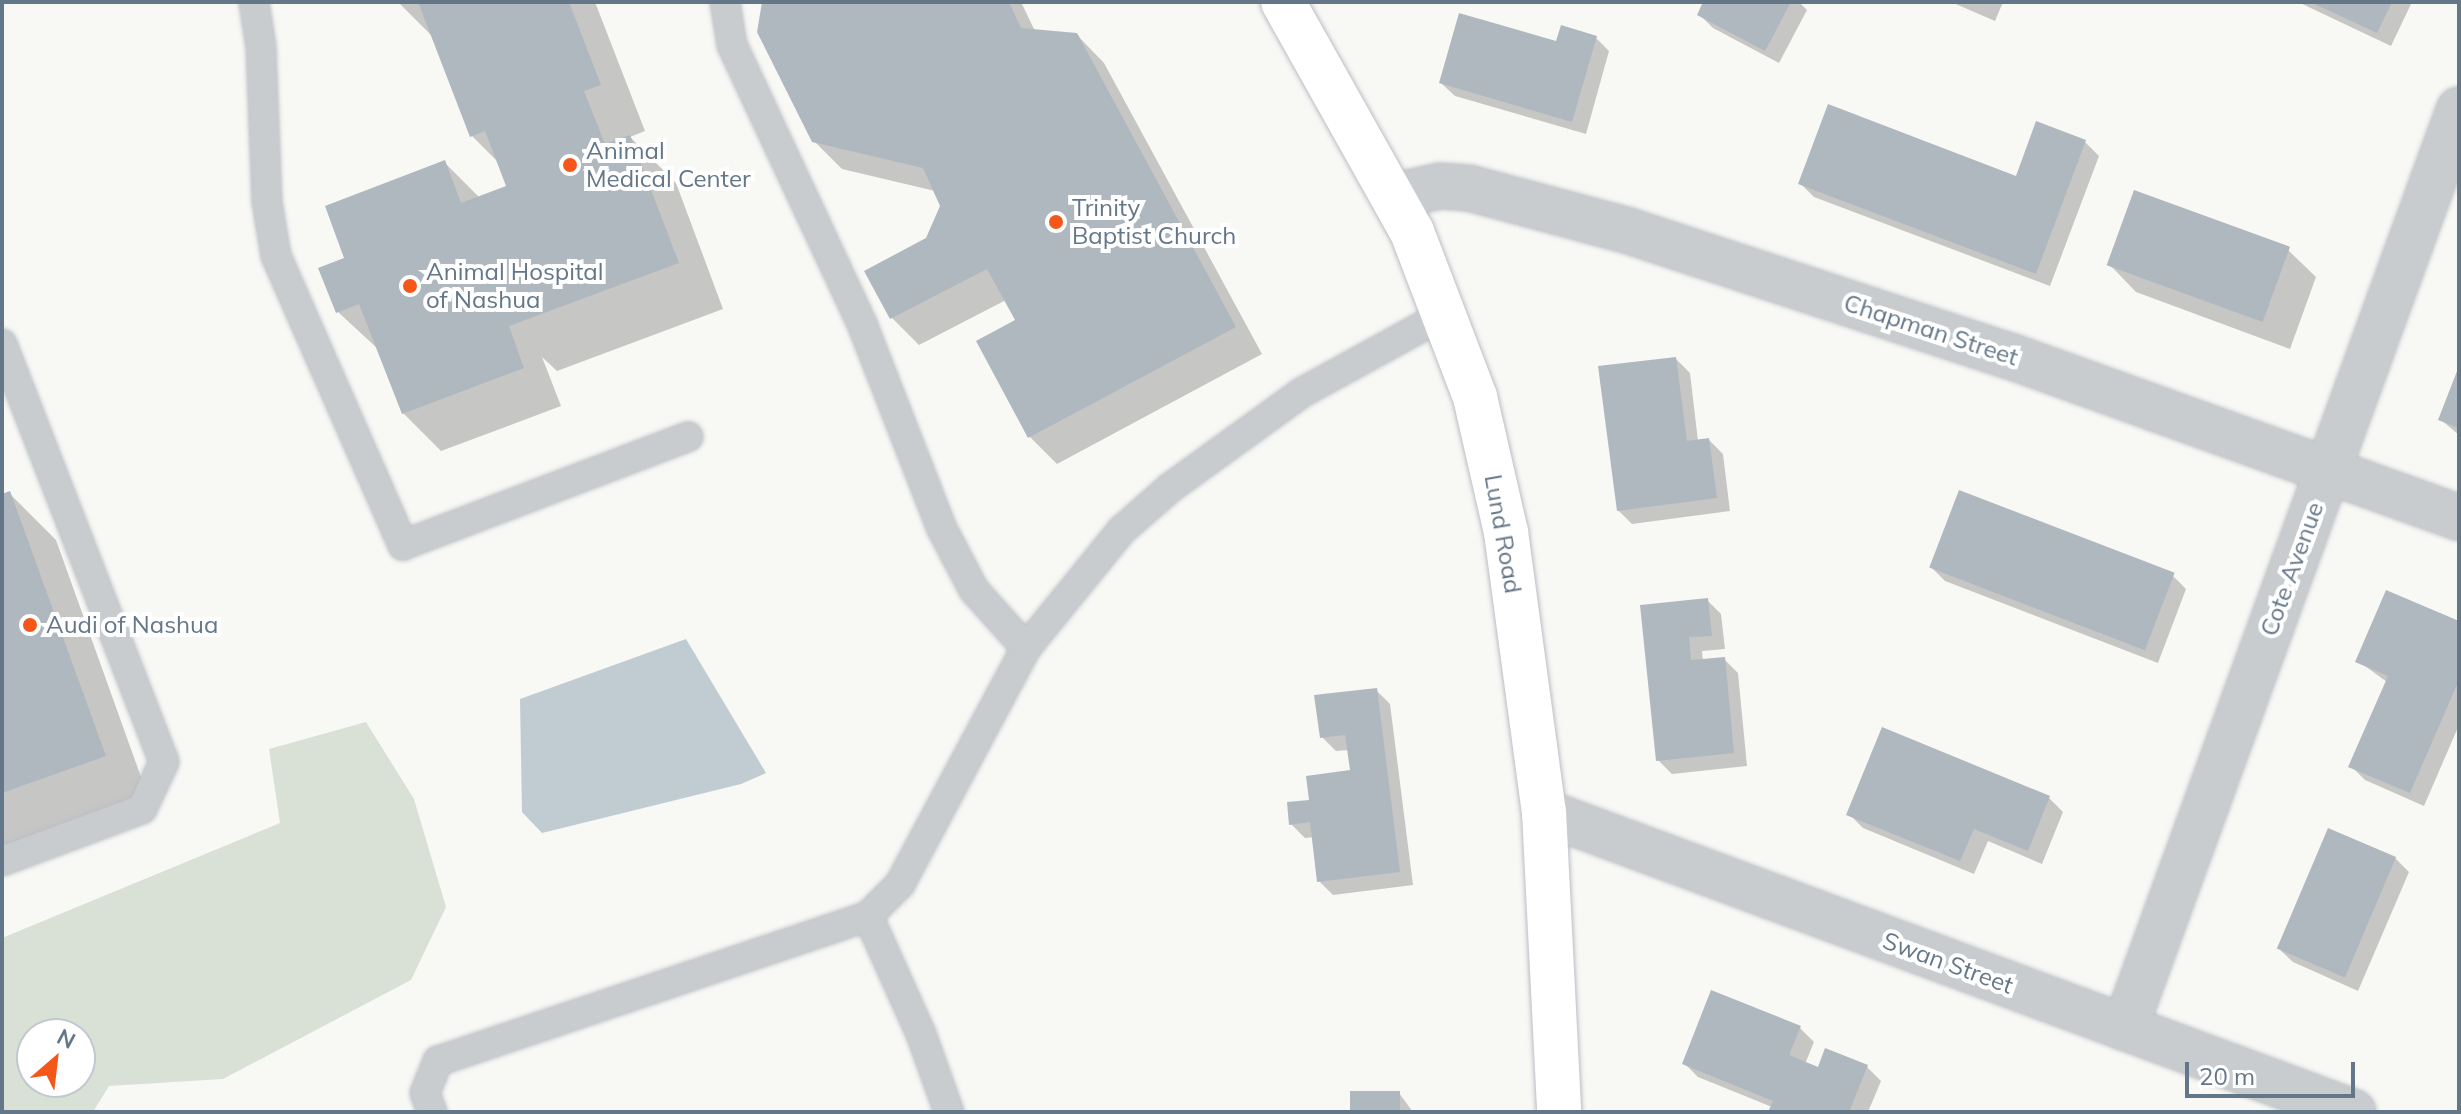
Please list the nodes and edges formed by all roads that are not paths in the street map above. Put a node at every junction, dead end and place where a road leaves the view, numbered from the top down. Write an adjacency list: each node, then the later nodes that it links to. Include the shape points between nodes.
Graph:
1 (254, 2): 8 (lane, via 261,47 267,202 276,256 403,545)
2 (725, 2): 11 (lane, via 732,45 862,324 941,527 974,590)
3 (1283, 2): 5 (street, Lund Road)
4 (2459, 110): 9 (street, Cote Avenue)
5 (1394, 196): 6 (street, Lund Road); 9 (street, Chapman Street, via 1440,186 1469,188 1629,231 2010,356)
6 (1447, 313): 11 (lane, via 1301,393 1170,488 1122,530); 12 (street, Lund Road, via 1475,397 1506,532)
7 (2, 344): 13 (lane, via 164,762 142,809)
8 (688, 437)
9 (2327, 473): 10 (street, Chapman Street); 15 (street, Cote Avenue)
10 (2459, 518)
11 (1026, 648): 14 (lane, via 900,884)
12 (1544, 812): 15 (street, Swan Street); 18 (street, Lund Road)
13 (2, 861)
14 (868, 916): 16 (lane, via 438,1061 425,1093); 17 (lane)
15 (2125, 1028): 19 (street, Swan Street)
16 (432, 1112)
17 (949, 1112)
18 (1559, 1112)
19 (2353, 1112)

